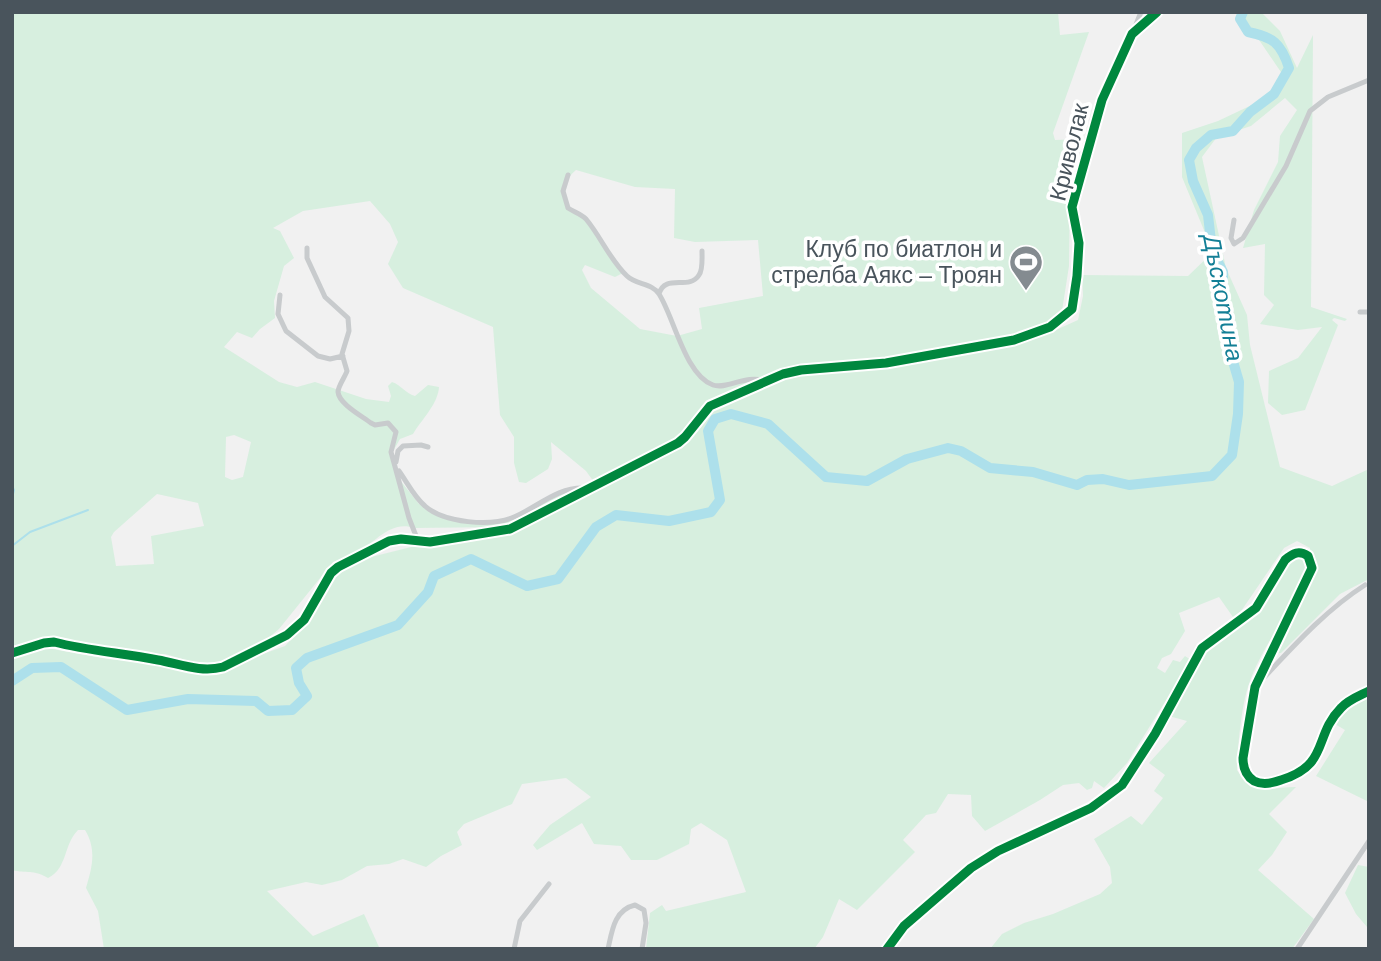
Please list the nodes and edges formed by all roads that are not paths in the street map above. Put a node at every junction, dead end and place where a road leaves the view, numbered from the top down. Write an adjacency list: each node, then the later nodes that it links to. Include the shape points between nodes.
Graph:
1 (1142, 12): 3 (street)
2 (1157, 12): 3 (street, Криволак)
3 (1132, 34): 14 (street, Криволак, via 1102,100 1072,207 1079,243 1072,309 1029,337 886,363 801,370)
4 (1369, 80): 6 (street, via 1328,97 1310,111 1286,166 1243,238 1234,244)
5 (568, 175): 9 (street, via 563,191 568,208 586,220 627,276)
6 (1234, 220)
7 (307, 248): 13 (street, via 325,297 349,321)
8 (702, 251): 9 (street, via 698,277 668,283)
9 (659, 294): 14 (street, via 693,366 709,383)
10 (280, 295): 13 (street, via 279,318 289,333 318,356)
11 (1360, 312): 12 (street)
12 (1369, 312)
13 (343, 356): 16 (street, via 348,368 339,395 371,423 388,423 396,432 391,452)
14 (766, 381): 17 (street, via 710,406 678,443)
15 (428, 447): 16 (street, via 403,446)
16 (397, 466): 17 (street, via 428,509 469,522 512,518 563,490); 18 (street)
17 (587, 488): 18 (street, via 510,529)
18 (418, 541): 20 (street, via 389,541 338,567 304,620 287,635 223,667 200,669 54,642)
19 (1365, 584): 21 (street)
20 (12, 653)
21 (1255, 687): 22 (street, via 1243,766 1253,780 1262,783 1290,778 1311,764 1334,716 1347,702); 28 (street, via 1310,575 1311,561 1303,553 1285,560 1256,608 1202,648 1122,785 1091,808 971,868 904,926)
22 (1369, 691)
23 (1369, 841): 29 (street)
24 (549, 884): 25 (street, via 520,920)
25 (514, 949)
26 (608, 949): 27 (street, via 618,915 635,905 646,916)
27 (642, 949)
28 (887, 949)
29 (1297, 949)

